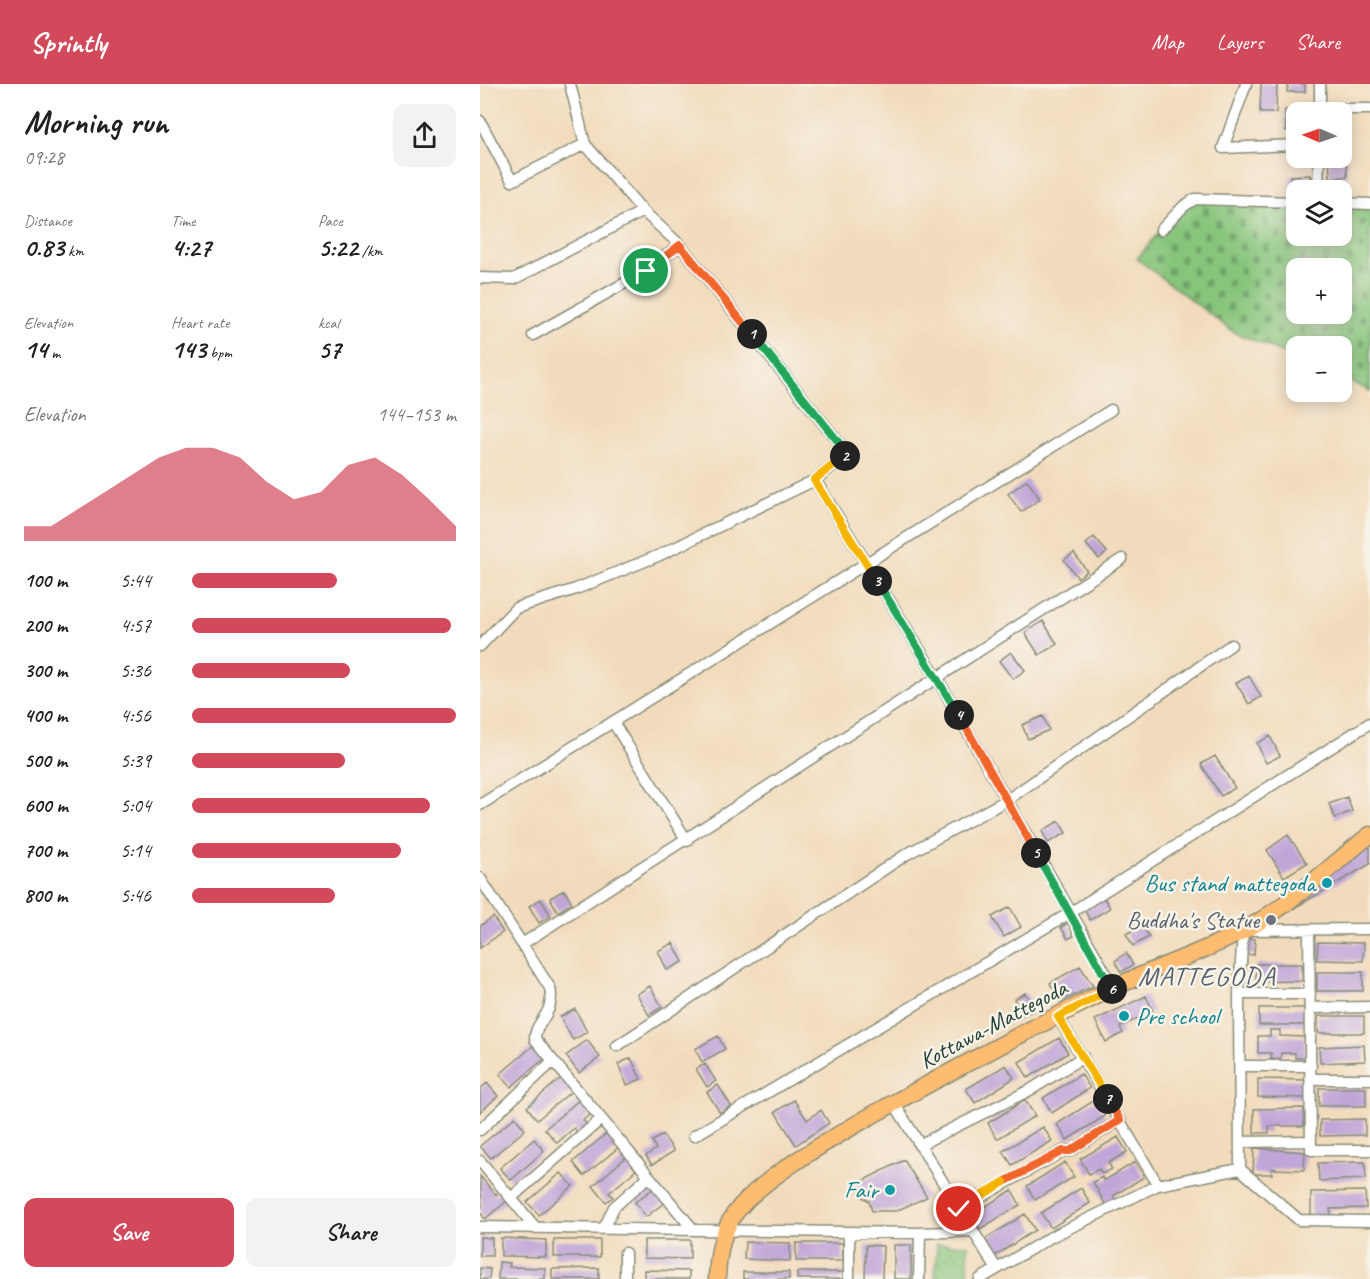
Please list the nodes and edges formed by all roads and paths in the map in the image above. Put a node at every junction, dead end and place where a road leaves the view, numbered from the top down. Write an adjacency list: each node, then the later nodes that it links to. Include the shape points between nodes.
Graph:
1 (570, 84): 8 (street)
2 (1246, 84): 9 (street, via 1223,148)
3 (1320, 84): 4 (street)
4 (1320, 102)
5 (1370, 109): 6 (street)
6 (1352, 110)
7 (480, 121): 8 (street, via 512,181)
8 (585, 144): 13 (street)
9 (1286, 145)
10 (1286, 202): 14 (street, via 1196,199)
11 (1352, 203): 12 (street)
12 (1370, 204)
13 (643, 210): 15 (street); 16 (street, via 514,279)
14 (1161, 230)
15 (680, 245): 17 (street, via 646,271); 19 (street, via 848,454)
16 (480, 278)
17 (533, 335)
18 (1112, 410): 21 (street)
19 (814, 480): 21 (street); 23 (street, via 660,555 516,608)
20 (1122, 559): 24 (street)
21 (867, 564): 24 (street); 25 (street)
22 (1231, 645): 27 (street)
23 (480, 646)
24 (938, 678): 27 (street); 30 (street)
25 (613, 722): 28 (street); 30 (street)
26 (1370, 723): 32 (street)
27 (1007, 800): 32 (street); 43 (street, via 908,854)
28 (480, 806)
29 (1370, 835): 34 (main road, Kottawa-Mattegoda)
30 (687, 840): 36 (street)
31 (480, 878): 36 (street)
32 (1070, 913): 37 (street); 54 (street)
33 (1370, 929): 35 (street)
34 (1243, 930): 35 (street); 37 (main road, Kottawa-Mattegoda); 38 (street)
35 (1309, 930): 39 (street)
36 (522, 944): 45 (street, via 550,988 552,999 535,1040)
37 (1114, 988): 42 (main road, Kottawa-Mattegoda)
38 (1239, 994): 39 (street); 46 (street)
39 (1310, 994): 41 (street)
40 (1370, 1007): 41 (street)
41 (1310, 1008): 47 (street)
42 (1058, 1017): 44 (street); 50 (main road, Kottawa-Mattegoda, via 1009,1039)
43 (617, 1046)
44 (1083, 1057): 52 (street); 57 (street, via 1032,1089)
45 (553, 1061): 51 (street); 53 (street)
46 (1240, 1066): 47 (street); 56 (street)
47 (1311, 1066): 48 (street)
48 (1311, 1079): 49 (street); 55 (street)
49 (1370, 1079)
50 (894, 1103): 57 (street); 70 (main road, Kottawa-Mattegoda, via 787,1168 740,1207)
51 (602, 1119): 61 (street); 63 (street)
52 (1120, 1120): 62 (street); 64 (street)
53 (480, 1130)
54 (694, 1136)
55 (1311, 1141): 56 (street); 58 (street, via 1311,1150)
56 (1240, 1142): 60 (street)
57 (919, 1145): 64 (street)
58 (1370, 1150)
59 (480, 1161): 63 (street)
60 (1240, 1169): 62 (street); 65 (street, via 1299,1220)
61 (649, 1176): 68 (street, via 614,1207); 69 (street)
62 (1158, 1185): 75 (street)
63 (511, 1198): 67 (street)
64 (959, 1209): 71 (street)
65 (1370, 1221)
66 (480, 1227): 67 (street)
67 (535, 1227): 68 (street)
68 (604, 1227): 69 (street)
69 (692, 1228): 70 (street)
70 (725, 1230): 72 (street); 77 (main road, Kottawa-Mattegoda)
71 (972, 1231): 73 (street); 75 (street)
72 (849, 1232): 73 (street); 78 (street)
73 (920, 1233): 79 (street)
74 (625, 1253): 76 (street)
75 (996, 1268): 80 (street)
76 (625, 1279)
77 (717, 1279)
78 (849, 1279)
79 (919, 1279)
80 (980, 1279)

